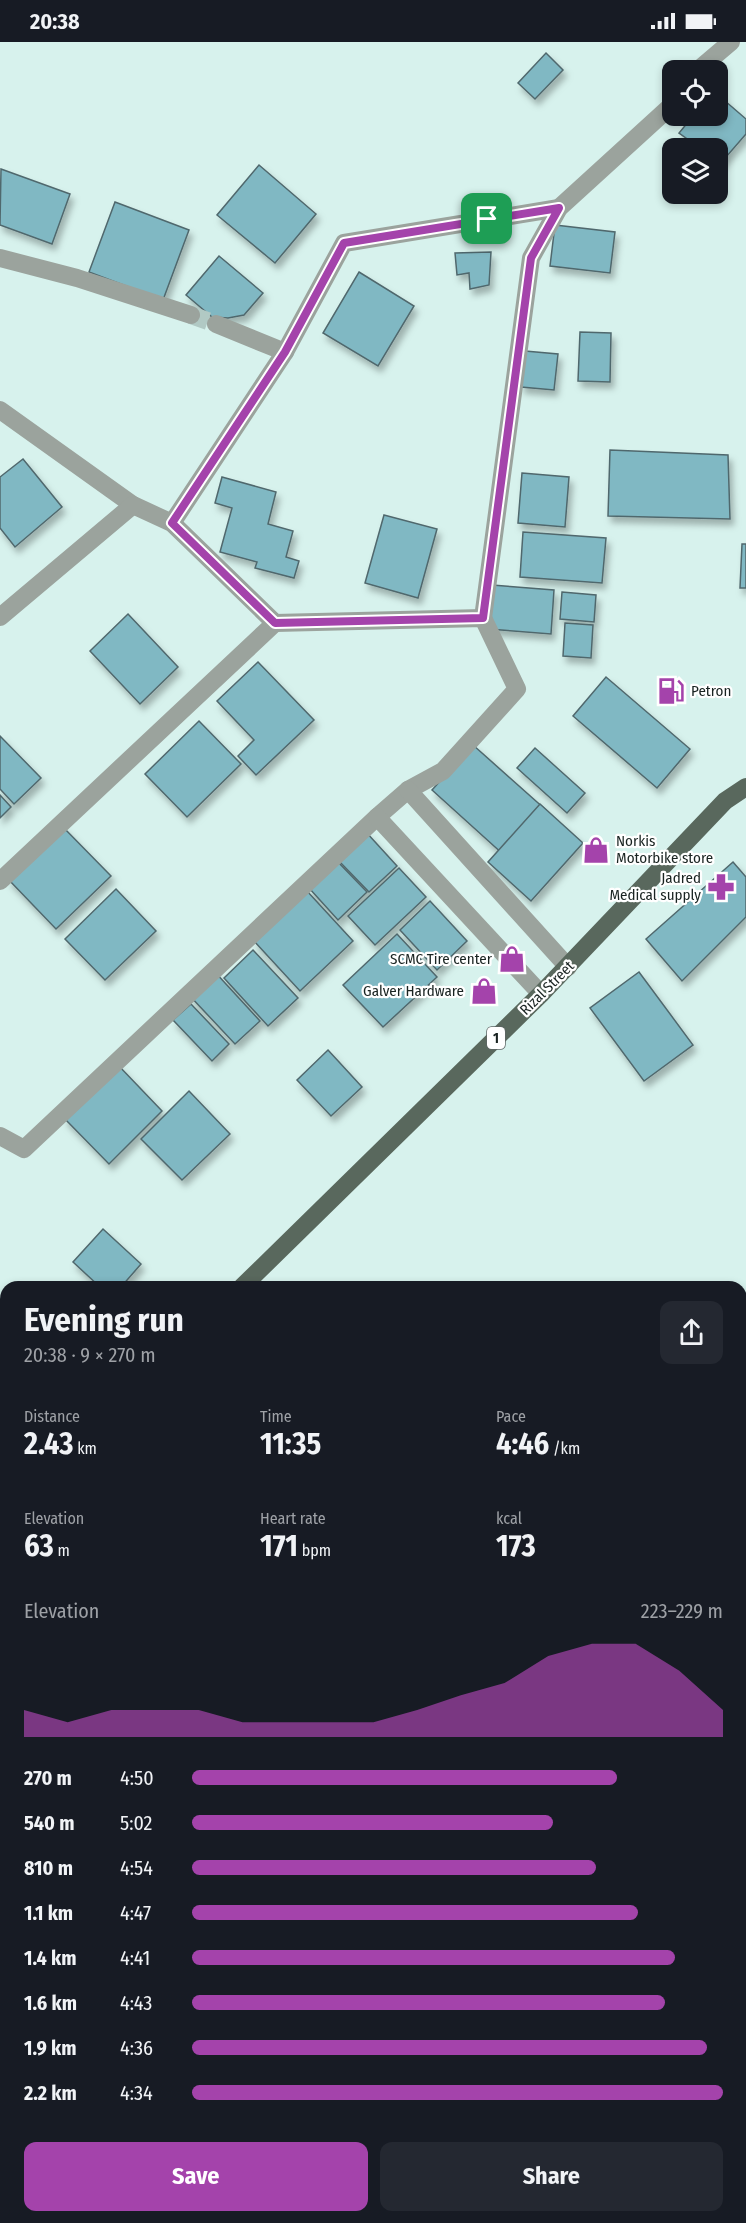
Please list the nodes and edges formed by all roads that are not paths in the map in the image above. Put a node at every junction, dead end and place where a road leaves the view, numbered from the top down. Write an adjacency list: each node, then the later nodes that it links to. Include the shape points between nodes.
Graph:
1 (731, 42): 2 (street)
2 (710, 60)
3 (662, 114): 4 (street)
4 (559, 208): 8 (street, via 344,243); 13 (street, via 531,258)
5 (0, 258): 6 (street)
6 (191, 315)
7 (216, 324): 8 (street)
8 (285, 352): 11 (street)
9 (0, 410): 10 (street)
10 (133, 506): 11 (street); 12 (street)
11 (172, 523): 14 (street)
12 (0, 617)
13 (483, 618): 14 (street); 16 (street, via 517,689 443,771)
14 (275, 623): 18 (street)
15 (746, 787): 19 (main road, Rizal Street / 1, via 725,801)
16 (408, 790): 17 (street); 19 (street)
17 (377, 818): 20 (street); 21 (street, via 24,1149)
18 (0, 881)
19 (568, 967): 20 (main road, Rizal Street / 1)
20 (541, 994): 22 (main road, Rizal Street / 1)
21 (0, 1136)
22 (248, 1281)

